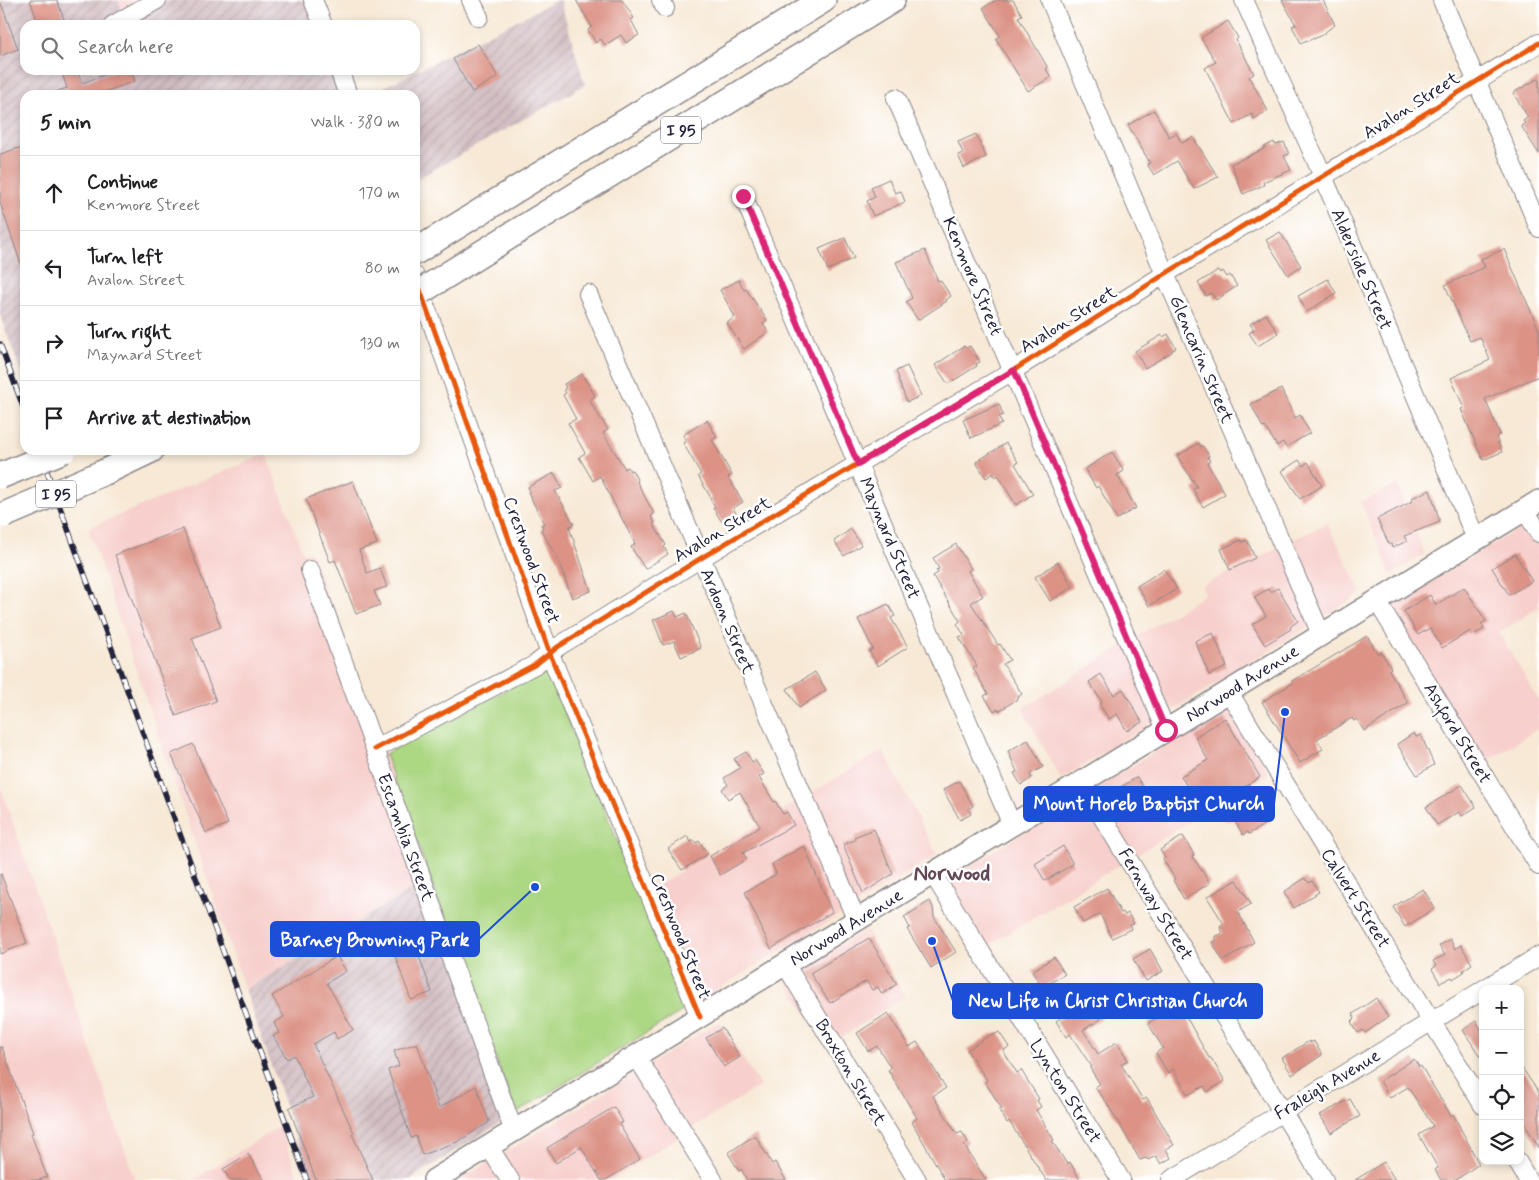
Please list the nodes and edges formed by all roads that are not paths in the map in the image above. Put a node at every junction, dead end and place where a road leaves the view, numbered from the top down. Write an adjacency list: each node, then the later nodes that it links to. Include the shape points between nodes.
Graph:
1 (157, 0): 10 (street)
2 (313, 0): 11 (street)
3 (471, 0): 9 (street)
4 (823, 0): 20 (highway, I 95)
5 (892, 0): 23 (highway, I 95, bridge)
6 (1050, 0): 21 (street, Glencarin Street)
7 (1244, 0): 17 (street, Alderside Street)
8 (1442, 0): 14 (street)
9 (479, 17)
10 (121, 20)
11 (320, 20)
12 (1539, 43): 14 (street, Avalon Street)
13 (341, 75): 15 (street)
14 (1476, 80): 17 (street, Avalon Street); 19 (street)
15 (346, 90)
16 (896, 98): 25 (street, Kenmore Street)
17 (1323, 176): 21 (street, Avalon Street); 33 (street, Alderside Street)
18 (743, 196): 28 (street, Maynard Street)
19 (1539, 228)
20 (420, 249)
21 (1165, 274): 25 (street, Avalon Street); 37 (street, Glencarin Street)
22 (420, 290): 38 (street, Crestwood Street)
23 (420, 292)
24 (588, 294): 34 (street, Ardoon Street)
25 (1014, 370): 28 (street, Avalon Street); 40 (street, Kenmore Street)
26 (52, 455): 29 (highway, I 95, bridge)
27 (141, 455): 31 (highway, I 95, bridge)
28 (858, 464): 34 (street, Avalon Street); 43 (street, Maynard Street)
29 (0, 476)
30 (1532, 505): 32 (street); 33 (main road, Norwood Avenue)
31 (2, 516)
32 (1539, 533)
33 (1476, 539): 36 (main road, Norwood Avenue)
34 (701, 558): 38 (street, Avalon Street); 46 (street, Ardoon Street)
35 (310, 570): 41 (street, Escambia Street)
36 (1377, 600): 37 (main road, Norwood Avenue); 44 (street, Ashford Street)
37 (1321, 634): 39 (main road, Norwood Avenue)
38 (550, 654): 41 (street, Avalon Street); 51 (street, Crestwood Street)
39 (1228, 692): 40 (main road, Norwood Avenue); 52 (street, Calvert Street)
40 (1166, 730): 42 (main road, Norwood Avenue)
41 (375, 749): 56 (street, Escambia Street)
42 (1081, 782): 43 (main road, Norwood Avenue); 55 (street, Fernway Street)
43 (1012, 825): 45 (main road, Norwood Avenue)
44 (1539, 866)
45 (932, 874): 46 (main road, Norwood Avenue); 63 (street, Lynton Street)
46 (857, 921): 48 (main road, Norwood Avenue)
47 (1539, 956): 49 (street, Fraleigh Avenue)
48 (786, 964): 51 (main road, Norwood Avenue); 62 (street, Broxton Street)
49 (1490, 985)
50 (1479, 991): 52 (street, Fraleigh Avenue)
51 (700, 1017): 53 (main road, Norwood Avenue)
52 (1431, 1020): 54 (street, Calvert Street); 55 (street, Fraleigh Avenue)
53 (637, 1057): 56 (main road, Norwood Avenue); 61 (street)
54 (1479, 1098)
55 (1282, 1112): 64 (street, Fraleigh Avenue); 65 (street, Fernway Street)
56 (514, 1132): 57 (main road, Norwood Avenue)
57 (489, 1147): 59 (main road, Norwood Avenue); 60 (street)
58 (1519, 1165): 66 (street)
59 (434, 1180)
60 (510, 1180)
61 (713, 1180)
62 (917, 1180)
63 (1121, 1180)
64 (1171, 1180)
65 (1324, 1180)
66 (1528, 1180)

